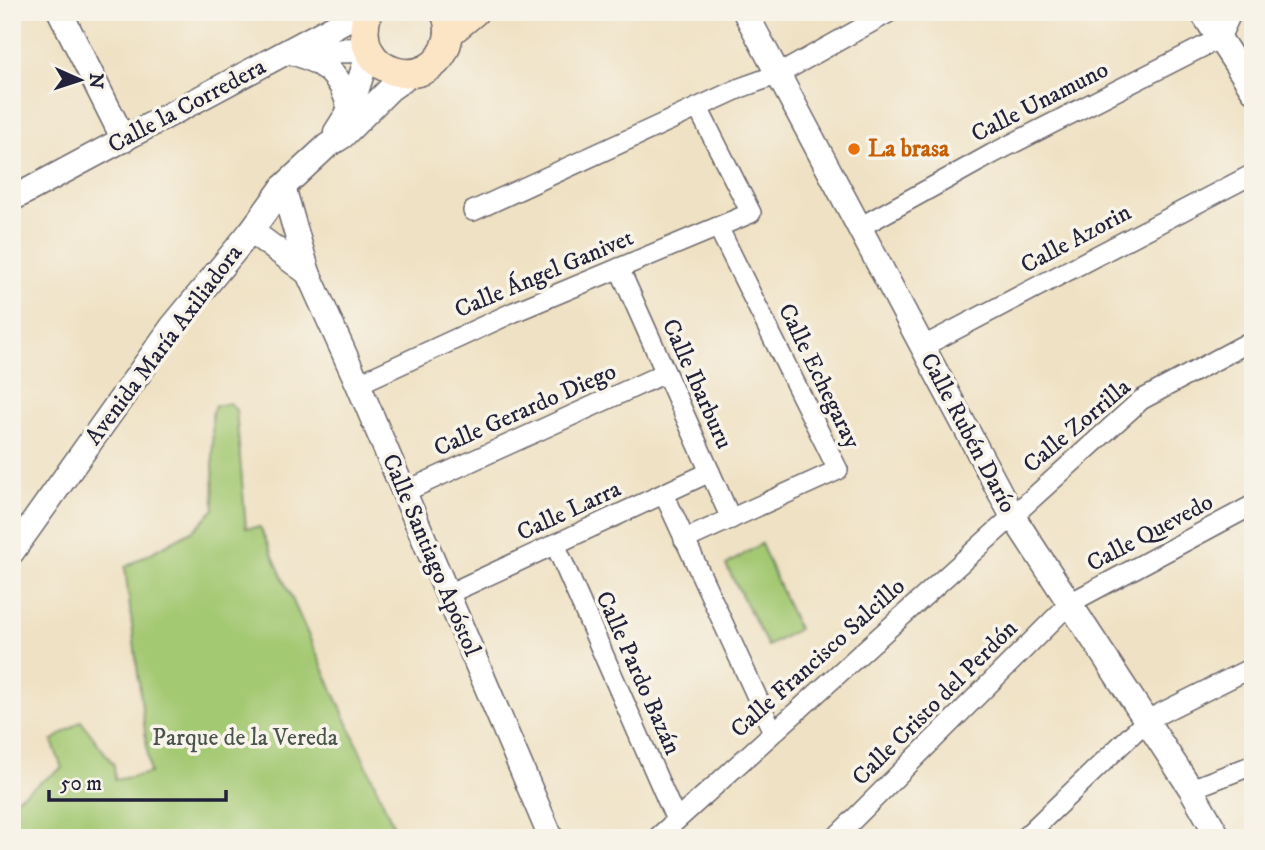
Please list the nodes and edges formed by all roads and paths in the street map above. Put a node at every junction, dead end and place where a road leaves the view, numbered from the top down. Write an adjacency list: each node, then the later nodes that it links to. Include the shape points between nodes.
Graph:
1 (60, 12): 18 (street)
2 (361, 12): 11 (street, Calle la Corredera)
3 (368, 12): 12 (main road, via 364,32)
4 (474, 12): 9 (main road)
5 (745, 12): 14 (street, Calle Rubén Darío)
6 (890, 12): 14 (street)
7 (1202, 12): 10 (street)
8 (1232, 12): 10 (street)
9 (447, 23): 13 (main road, via 446,47 438,60)
10 (1220, 38): 15 (street); 25 (street, Calle Unamuno)
11 (289, 51): 12 (street); 17 (street, via 334,74 345,90); 18 (street, Calle la Corredera)
12 (369, 51): 13 (main road, via 388,69); 17 (street)
13 (413, 73): 19 (street)
14 (779, 74): 16 (street); 25 (street, Calle Rubén Darío)
15 (1253, 90)
16 (698, 108): 23 (street); 24 (street, Calle Ángel Ganivet, via 751,213)
17 (350, 110): 19 (street)
18 (124, 140): 22 (street, Calle la Corredera)
19 (327, 146): 21 (street, Avenida María Axiliadora)
20 (1253, 174): 30 (street, Calle Azorin)
21 (283, 187): 26 (street, Avenida María Axiliadora); 28 (street, Calle Santiago Apóstol)
22 (12, 199)
23 (473, 211)
24 (718, 227): 27 (street, Calle Ángel Ganivet); 38 (street, Calle Echegaray, via 838,470)
25 (860, 227): 30 (street, Calle Rubén Darío)
26 (251, 231): 28 (street, Calle Santiago Apóstol); 41 (street, Avenida María Axiliadora, via 172,327)
27 (619, 268): 31 (street, Calle Ibarburu); 32 (street, Calle Ángel Ganivet)
28 (308, 273): 32 (street, Calle Santiago Apóstol)
29 (1253, 340): 37 (street, Calle Zorrilla, via 1141,400)
30 (922, 347): 37 (street, Calle Rubén Darío)
31 (666, 373): 33 (street, Calle Ibarburu); 34 (street, Calle Gerardo Diego)
32 (358, 384): 34 (street, Calle Santiago Apóstol)
33 (710, 472): 35 (street, Calle Larra); 38 (street, Calle Ibarburu)
34 (404, 492): 42 (street, Calle Santiago Apóstol)
35 (664, 494): 39 (street); 40 (street, Calle Larra)
36 (1253, 505): 43 (street, Calle Quevedo)
37 (1012, 515): 43 (street, Calle Rubén Darío); 46 (street, Calle Francisco Salcillo)
38 (731, 519): 39 (street, Calle Echegaray)
39 (684, 540): 46 (street)
40 (555, 544): 42 (street, Calle Larra); 49 (street, Calle Pardo Bazán)
41 (12, 552)
42 (448, 594): 50 (street, Calle Santiago Apóstol)
43 (1070, 603): 45 (street, Calle Rubén Darío); 52 (street, Calle Cristo del Perdón)
44 (1253, 667): 45 (street)
45 (1147, 720): 48 (street, Calle Rubén Darío); 53 (street)
46 (773, 732): 49 (street, Calle Francisco Salcillo)
47 (1253, 765): 48 (street)
48 (1191, 789): 54 (street, Calle Rubén Darío)
49 (676, 820): 51 (street, Calle Francisco Salcillo)
50 (551, 838)
51 (657, 838)
52 (835, 838)
53 (1024, 838)
54 (1219, 838)

